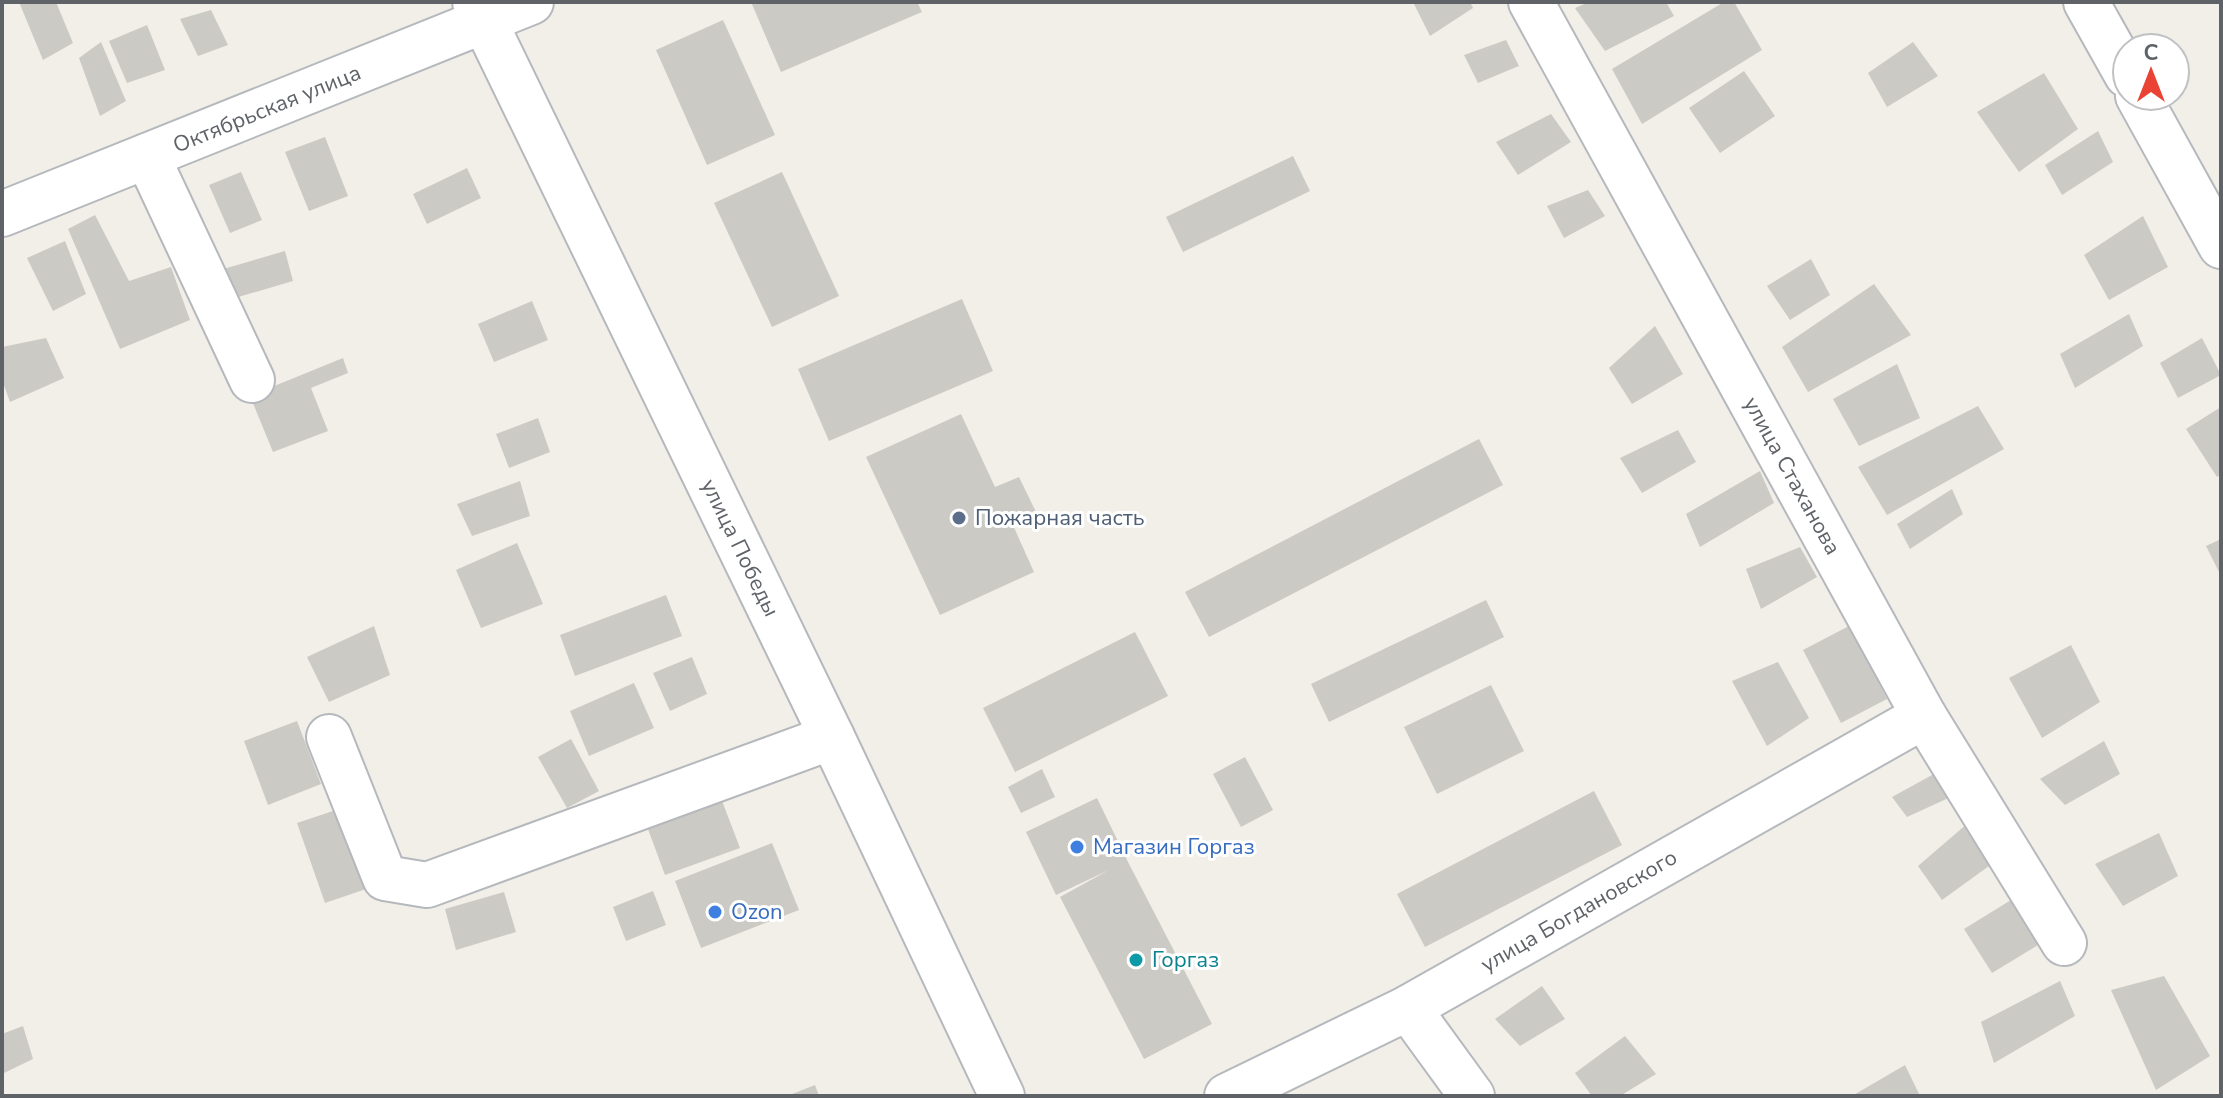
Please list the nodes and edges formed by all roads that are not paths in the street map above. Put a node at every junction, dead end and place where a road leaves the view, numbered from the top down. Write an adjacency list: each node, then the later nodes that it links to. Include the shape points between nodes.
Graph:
1 (531, 2): 4 (street, Октябрьская улица)
2 (1531, 2): 11 (street, улица Стаханова)
3 (2086, 2): 5 (street)
4 (479, 12): 7 (street, Октябрьская улица); 13 (street, улица Победы)
5 (2111, 47)
6 (2147, 112): 9 (street)
7 (147, 156): 8 (street, Октябрьская улица); 10 (street)
8 (2, 214)
9 (2221, 246)
10 (252, 380)
11 (1924, 716): 14 (street, улица Стаханова); 15 (street, улица Богдановского)
12 (329, 737): 13 (street, via 385,878 427,885)
13 (832, 737): 16 (street, улица Победы)
14 (2064, 943)
15 (1408, 1008): 17 (street, улица Богдановского); 18 (street)
16 (1002, 1096)
17 (1227, 1096)
18 (1472, 1096)

